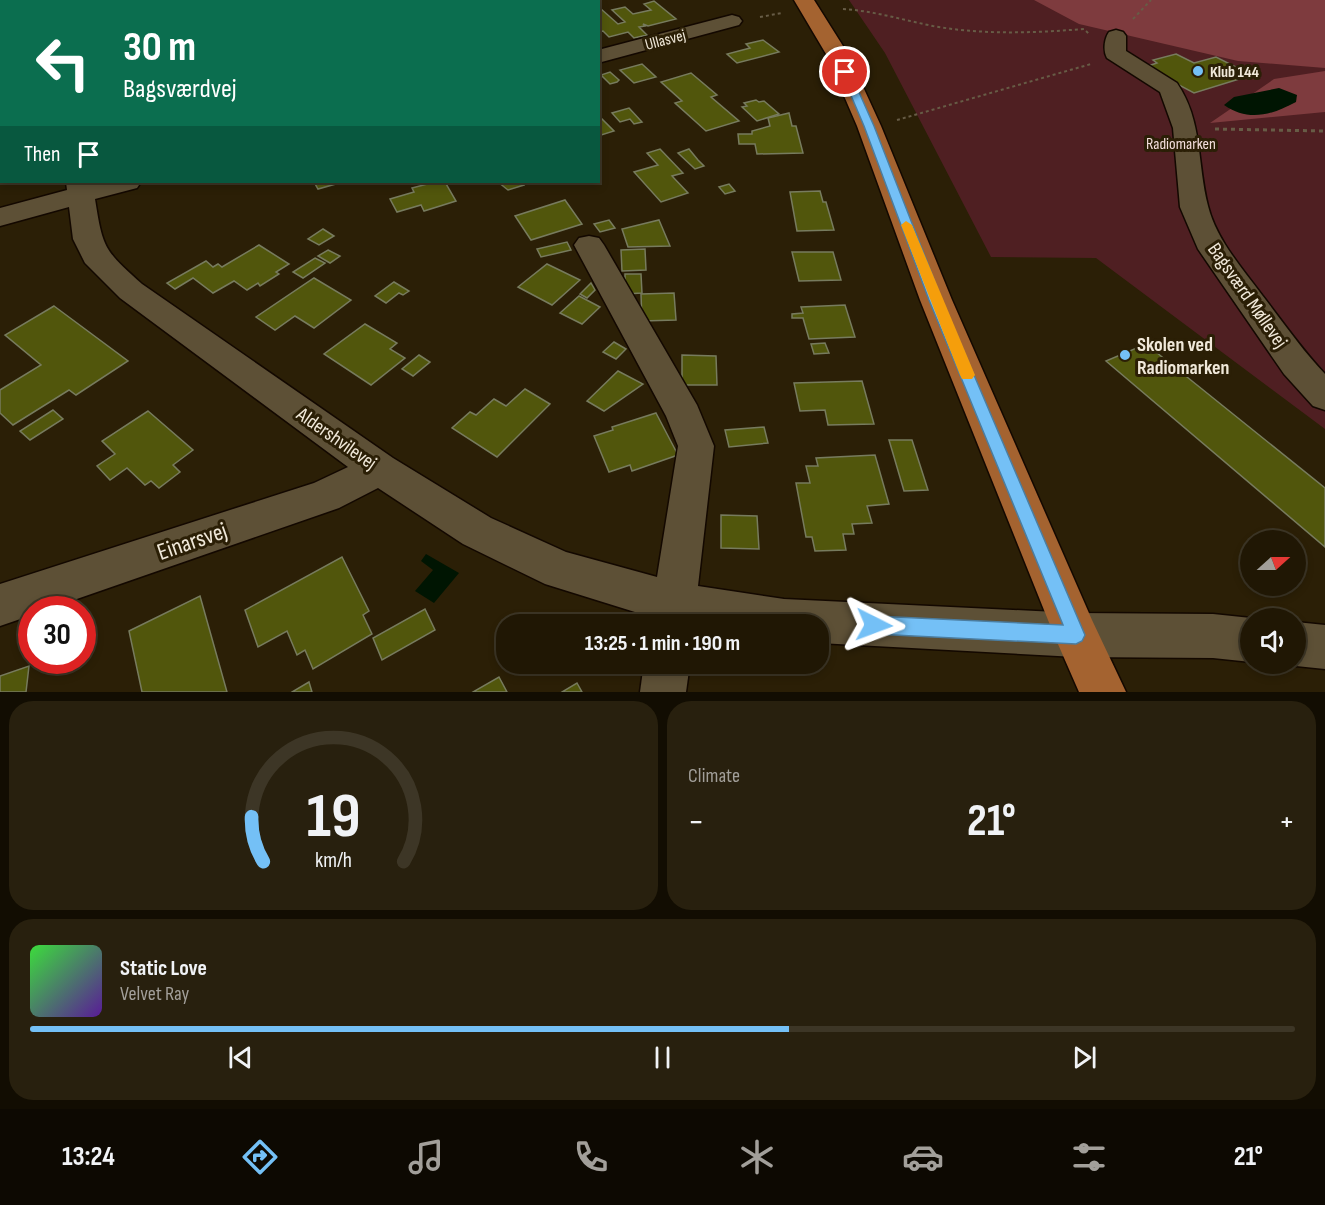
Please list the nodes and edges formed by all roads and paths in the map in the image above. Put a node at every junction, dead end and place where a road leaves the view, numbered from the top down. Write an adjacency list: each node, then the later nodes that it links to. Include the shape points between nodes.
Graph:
1 (807, 4): 2 (path); 3 (path, via 863,10 935,26 1016,34 1084,30); 5 (main road, via 837,54)
2 (732, 21): 4 (street, Ullasvej)
3 (1116, 44): 5 (path, via 1080,69); 6 (street, Bagsværd Møllevej, via 1169,88)
4 (600, 56)
5 (869, 126): 17 (main road, via 936,300)
6 (1185, 128): 7 (path); 12 (street, Bagsværd Møllevej, via 1194,207 1213,249 1296,365)
7 (1325, 130)
8 (120, 183): 9 (street)
9 (79, 188): 10 (street); 13 (street, Aldershvilevej, via 87,239 100,263 131,291)
10 (0, 217)
11 (589, 245): 15 (street, via 684,415 696,446)
12 (1325, 396)
13 (380, 469): 14 (street, Einarsvej, via 325,496); 15 (street, Aldershvilevej, via 477,531 560,570)
14 (0, 605)
15 (673, 614)
16 (829, 623): 17 (street, Aldershvilevej)
17 (1076, 635): 18 (street); 23 (main road)
18 (1240, 639)
19 (1306, 645): 20 (street)
20 (1325, 647)
21 (665, 674): 22 (street)
22 (663, 692)
23 (1103, 692)

